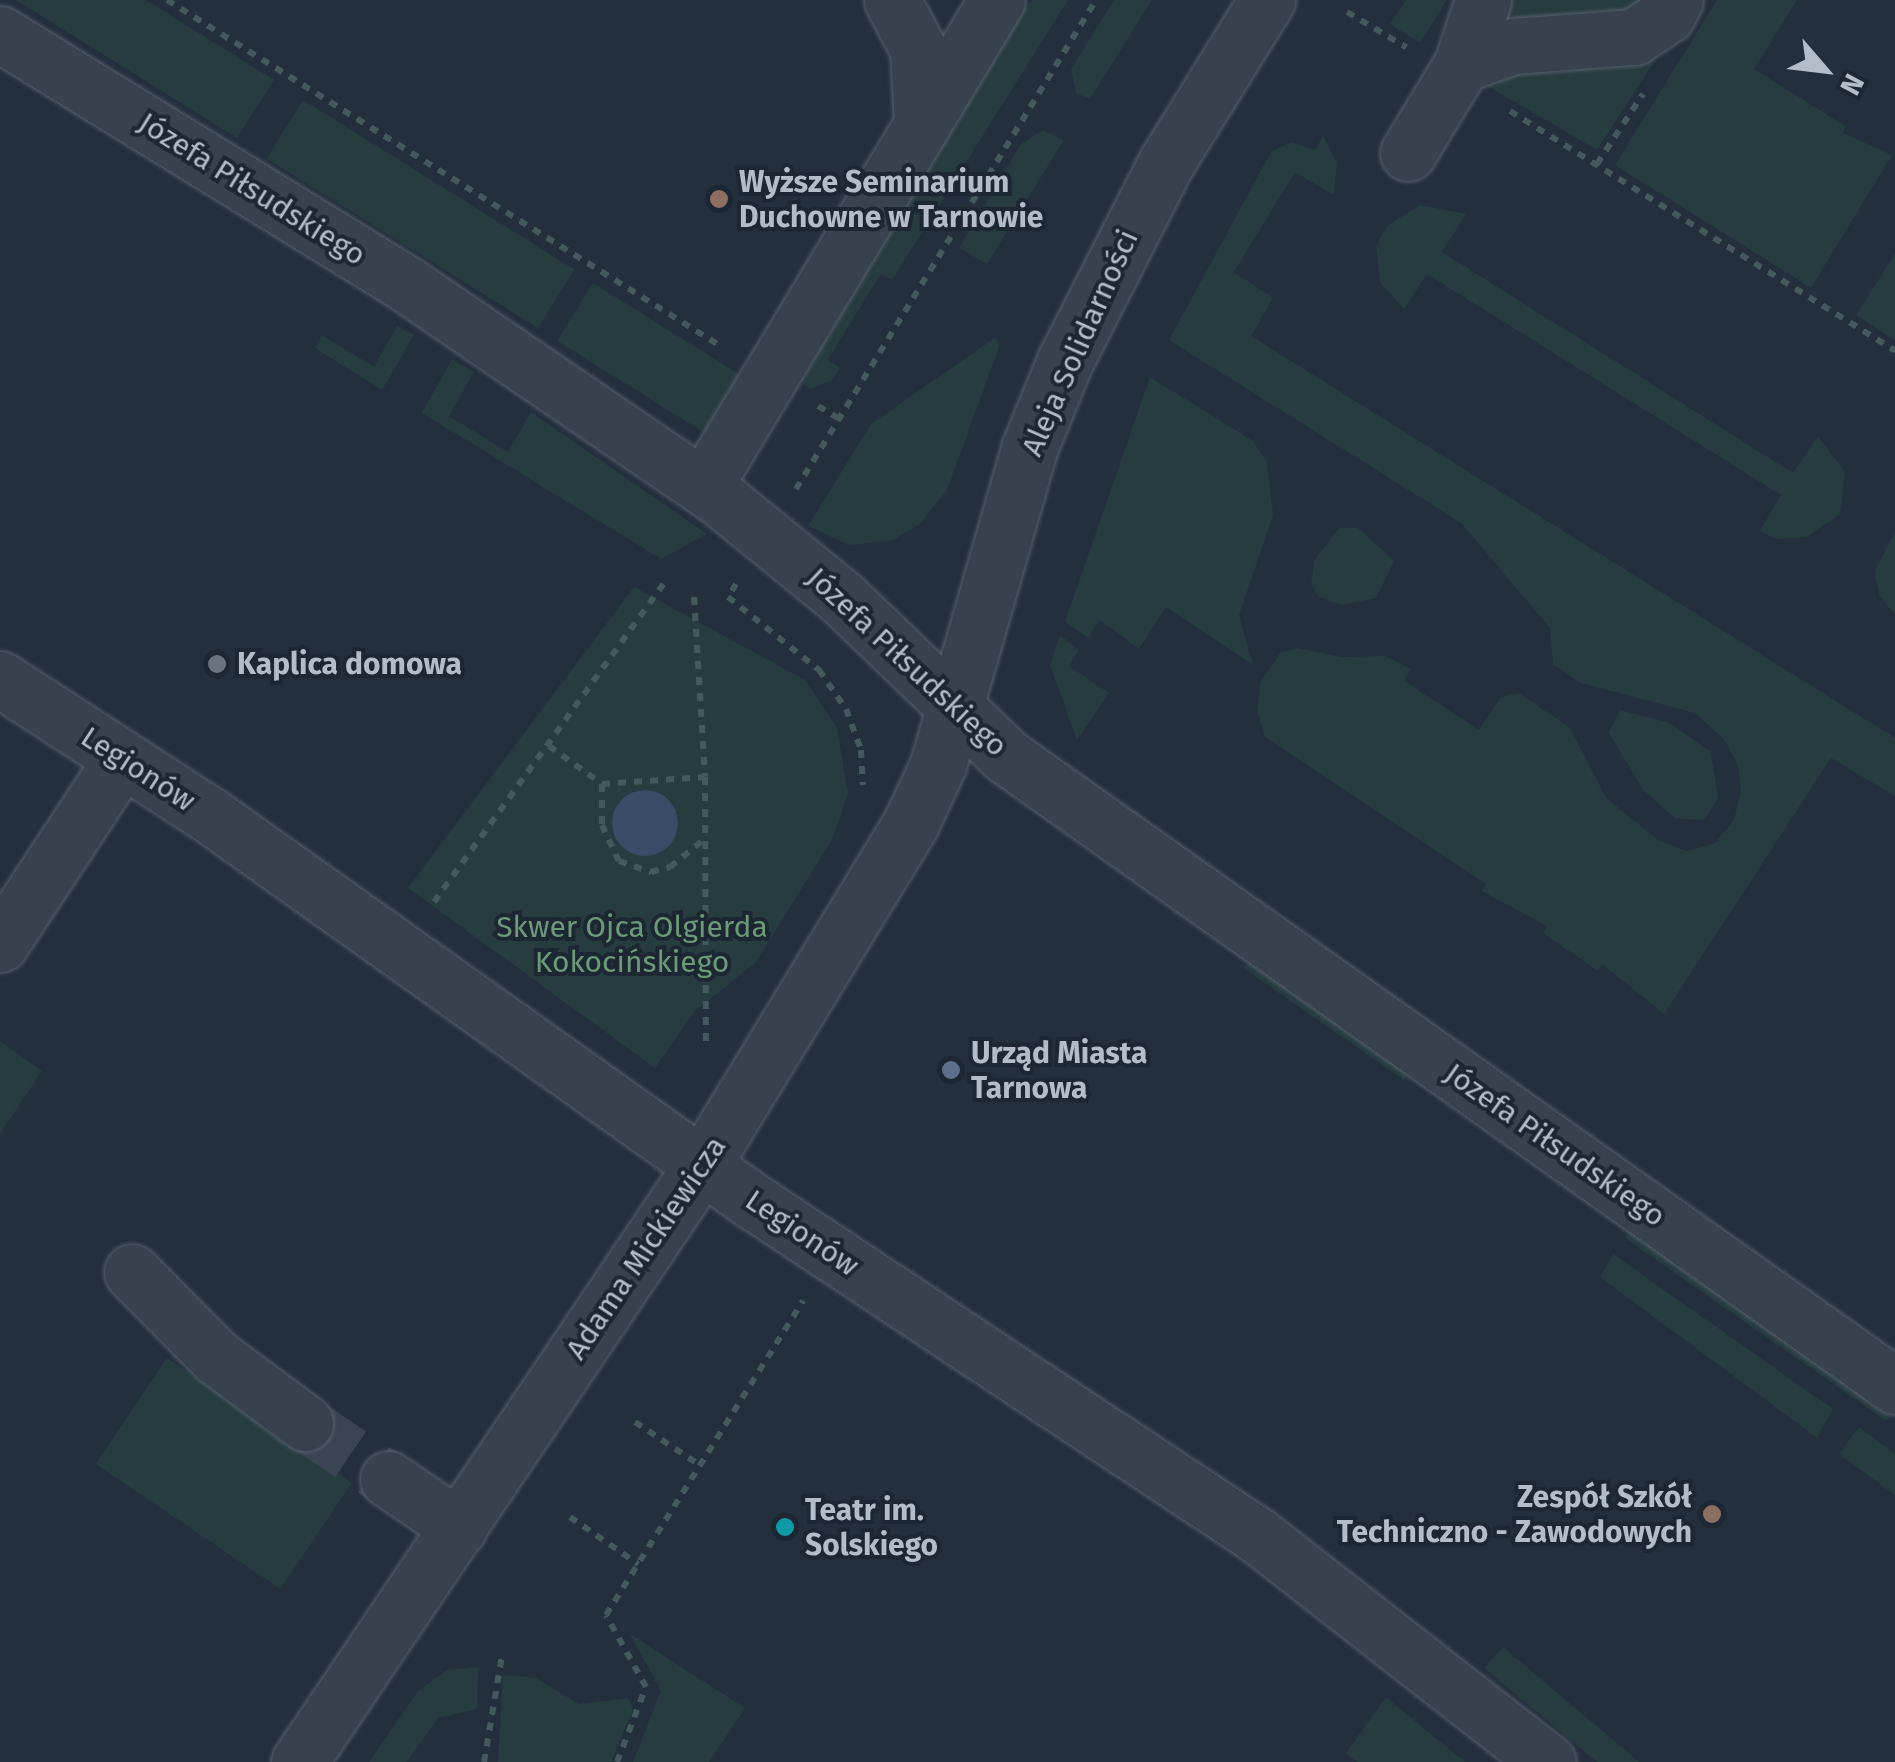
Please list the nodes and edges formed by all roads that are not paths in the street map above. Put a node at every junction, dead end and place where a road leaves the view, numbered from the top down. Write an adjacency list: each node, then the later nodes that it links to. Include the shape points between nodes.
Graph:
1 (892, 0): 8 (street, via 918,49)
2 (998, 0): 8 (street)
3 (1267, 0): 12 (street, Aleja Solidarności, via 1166,163 1066,361 1029,449)
4 (1483, 0): 7 (street)
5 (1676, 0): 7 (street, via 1667,15 1634,37 1513,46)
6 (0, 34): 10 (street, Józefa Piłsudskiego, via 409,286)
7 (1458, 70): 9 (street)
8 (922, 125): 10 (street)
9 (1408, 153)
10 (704, 486): 12 (street, Józefa Piłsudskiego, via 842,598)
11 (0, 679): 13 (street, Legionów)
12 (955, 712): 15 (street, Adama Mickiewicza, via 902,840); 17 (street, Józefa Piłsudskiego, via 1006,756)
13 (122, 759): 14 (street); 15 (street, Legionów)
14 (0, 944)
15 (704, 1164): 20 (street, Adama Mickiewicza); 22 (street, Legionów, via 1257,1534)
16 (132, 1272): 18 (street, via 216,1357)
17 (1895, 1386)
18 (305, 1422)
19 (388, 1479): 20 (street)
20 (459, 1527): 21 (street, Adama Mickiewicza)
21 (299, 1762)
22 (1548, 1762)

